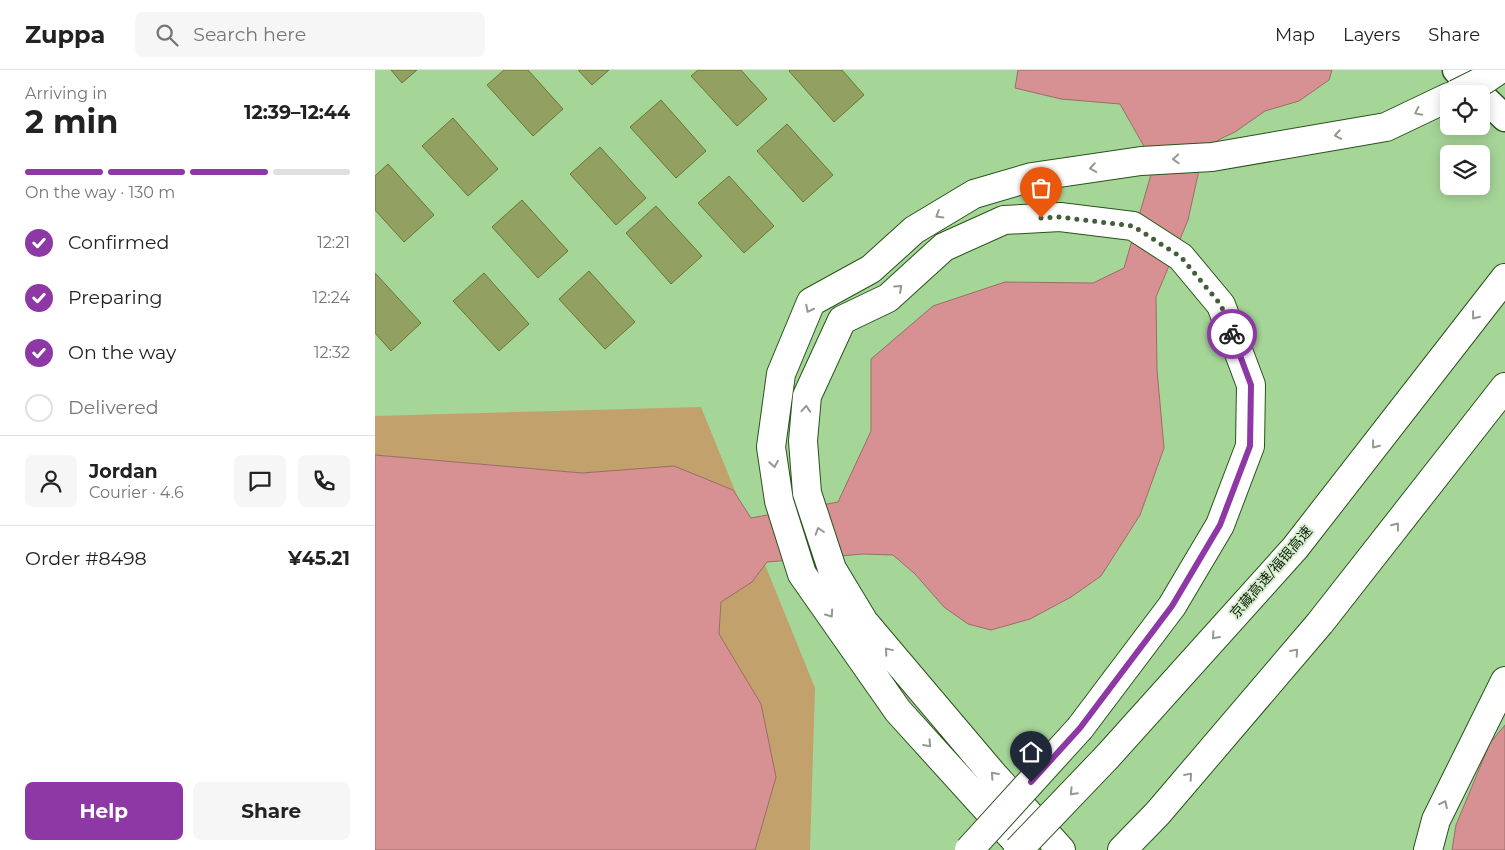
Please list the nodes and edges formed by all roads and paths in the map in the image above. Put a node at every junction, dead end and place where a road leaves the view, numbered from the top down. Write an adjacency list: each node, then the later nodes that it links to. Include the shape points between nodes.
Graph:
1 (1456, 70): 4 (street)
2 (1498, 70): 3 (street); 5 (highway, bridge)
3 (1505, 78)
4 (1472, 85)
5 (1474, 85)
6 (1440, 101): 14 (highway, one-way to 14, via 1387,127 1212,157 1141,161 1032,177 974,194 914,230 871,269 811,302 781,374 771,447 779,501 802,574 899,711)
7 (1490, 103): 8 (street)
8 (1505, 118)
9 (1505, 278): 13 (highway, 京藏高速/福银高速, one-way to 13, bridge, via 1295,548 1107,757)
10 (1505, 387): 16 (highway, one-way to 10, via 1158,813 1320,623)
11 (1505, 681): 17 (highway, one-way to 11, via 1436,820)
12 (969, 850): 15 (highway, one-way to 12, bridge, via 991,772 864,622 832,569 807,492 803,441 807,396 842,320 888,298 944,248 1004,220 1059,217 1133,226 1181,257 1221,305 1251,385 1250,446 1220,525 1172,606 1080,728)
13 (1018, 850)
14 (1024, 850)
15 (1061, 850)
16 (1122, 850)
17 (1428, 850)

